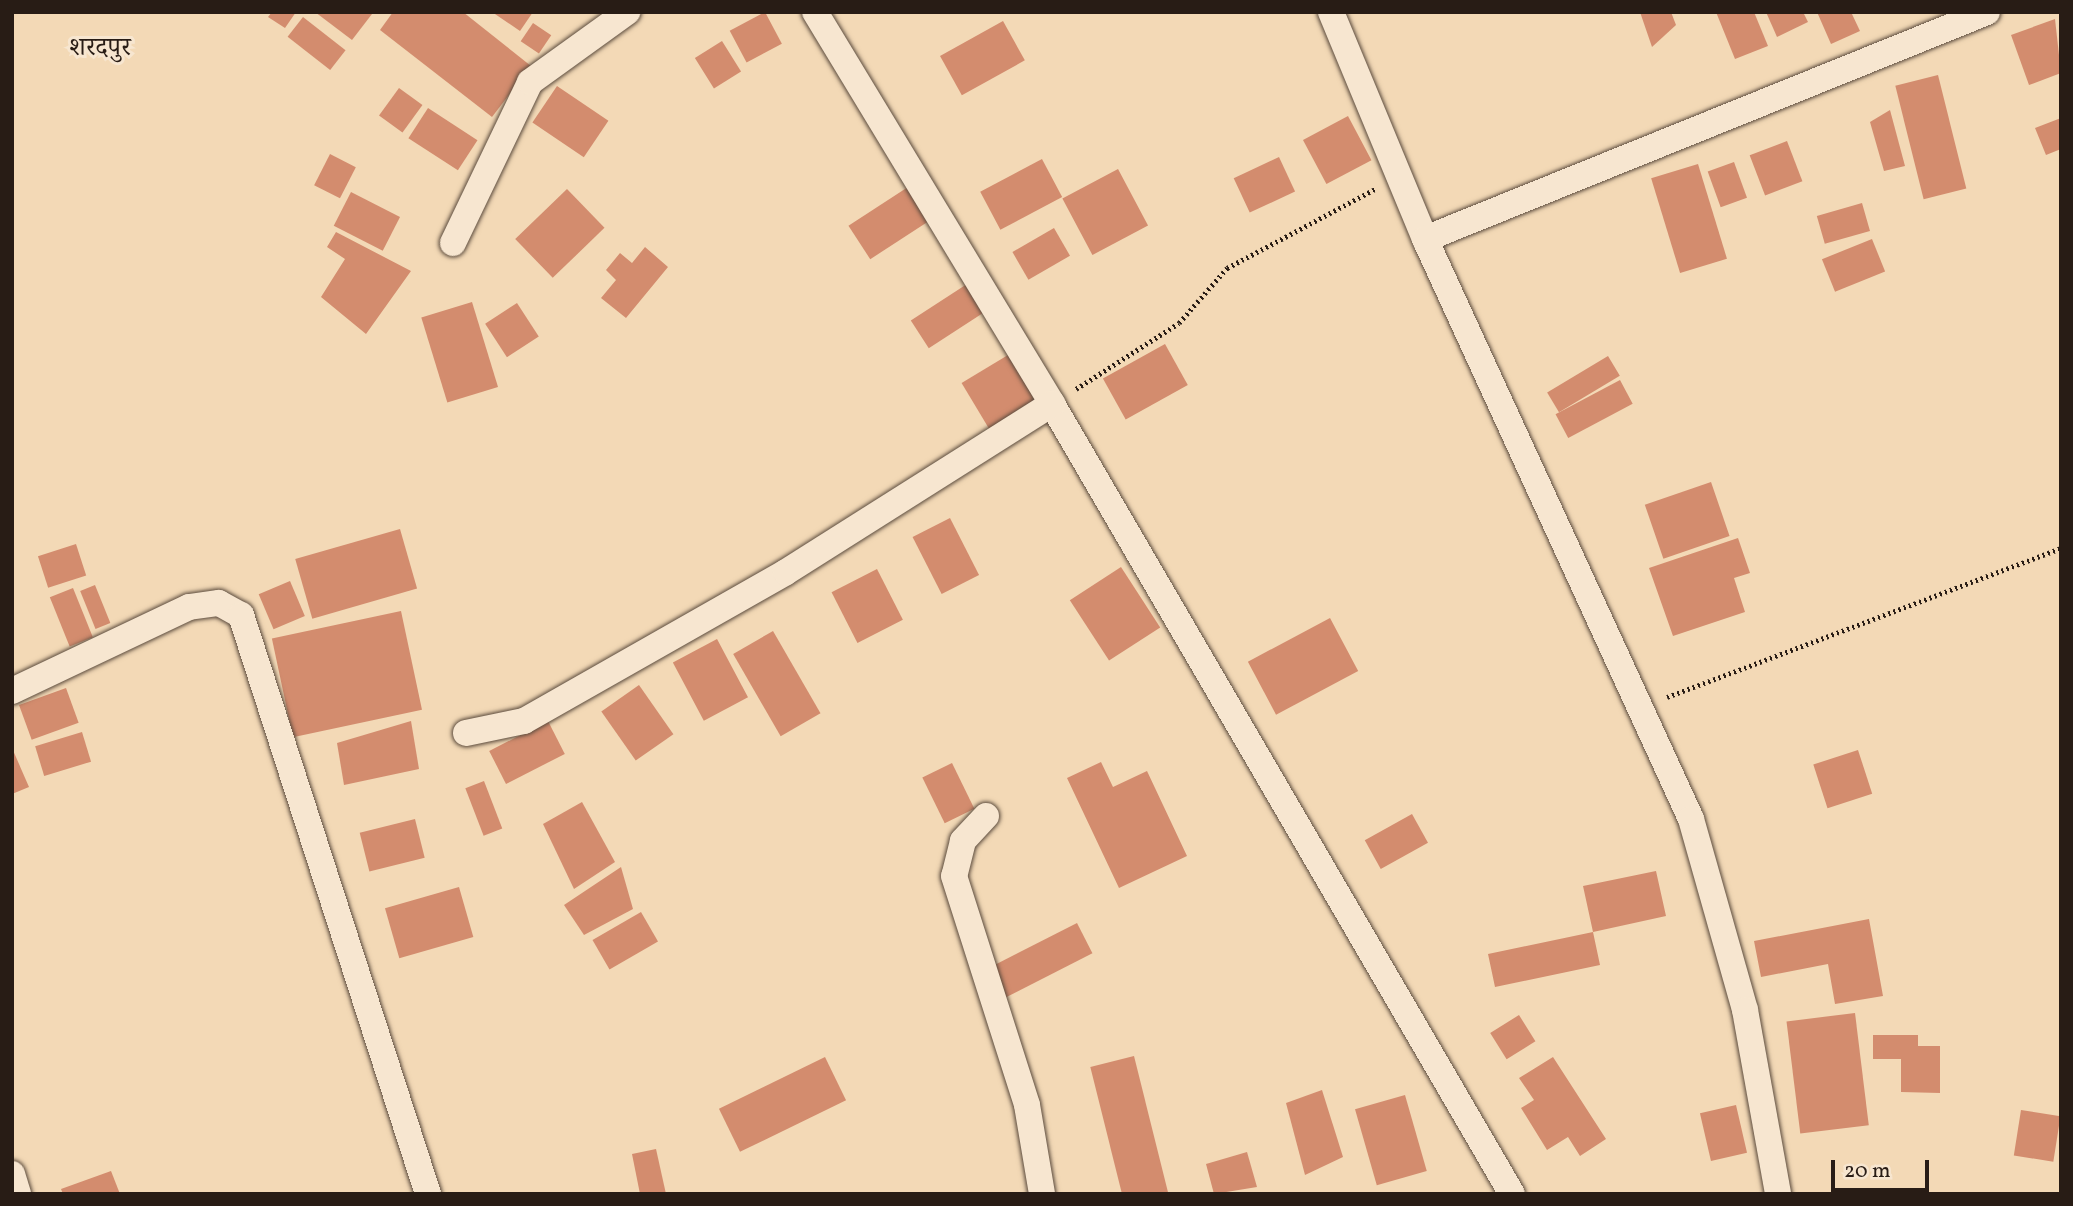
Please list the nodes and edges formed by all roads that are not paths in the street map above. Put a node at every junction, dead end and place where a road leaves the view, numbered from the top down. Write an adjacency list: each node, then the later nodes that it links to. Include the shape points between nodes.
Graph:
1 (627, 12): 6 (street, via 530,82)
2 (815, 12): 7 (street)
3 (1331, 12): 5 (street)
4 (1987, 12): 5 (street)
5 (1425, 239): 16 (street, via 1695,832 1745,1010)
6 (453, 243)
7 (1052, 404): 9 (street, via 786,572 524,721); 15 (street)
8 (12, 691): 13 (street, via 189,607 219,603 241,615)
9 (466, 733)
10 (986, 817): 14 (street, via 963,841 954,876 1027,1105)
11 (12, 1174): 12 (street)
12 (18, 1194)
13 (428, 1194)
14 (1042, 1194)
15 (1512, 1194)
16 (1778, 1194)

